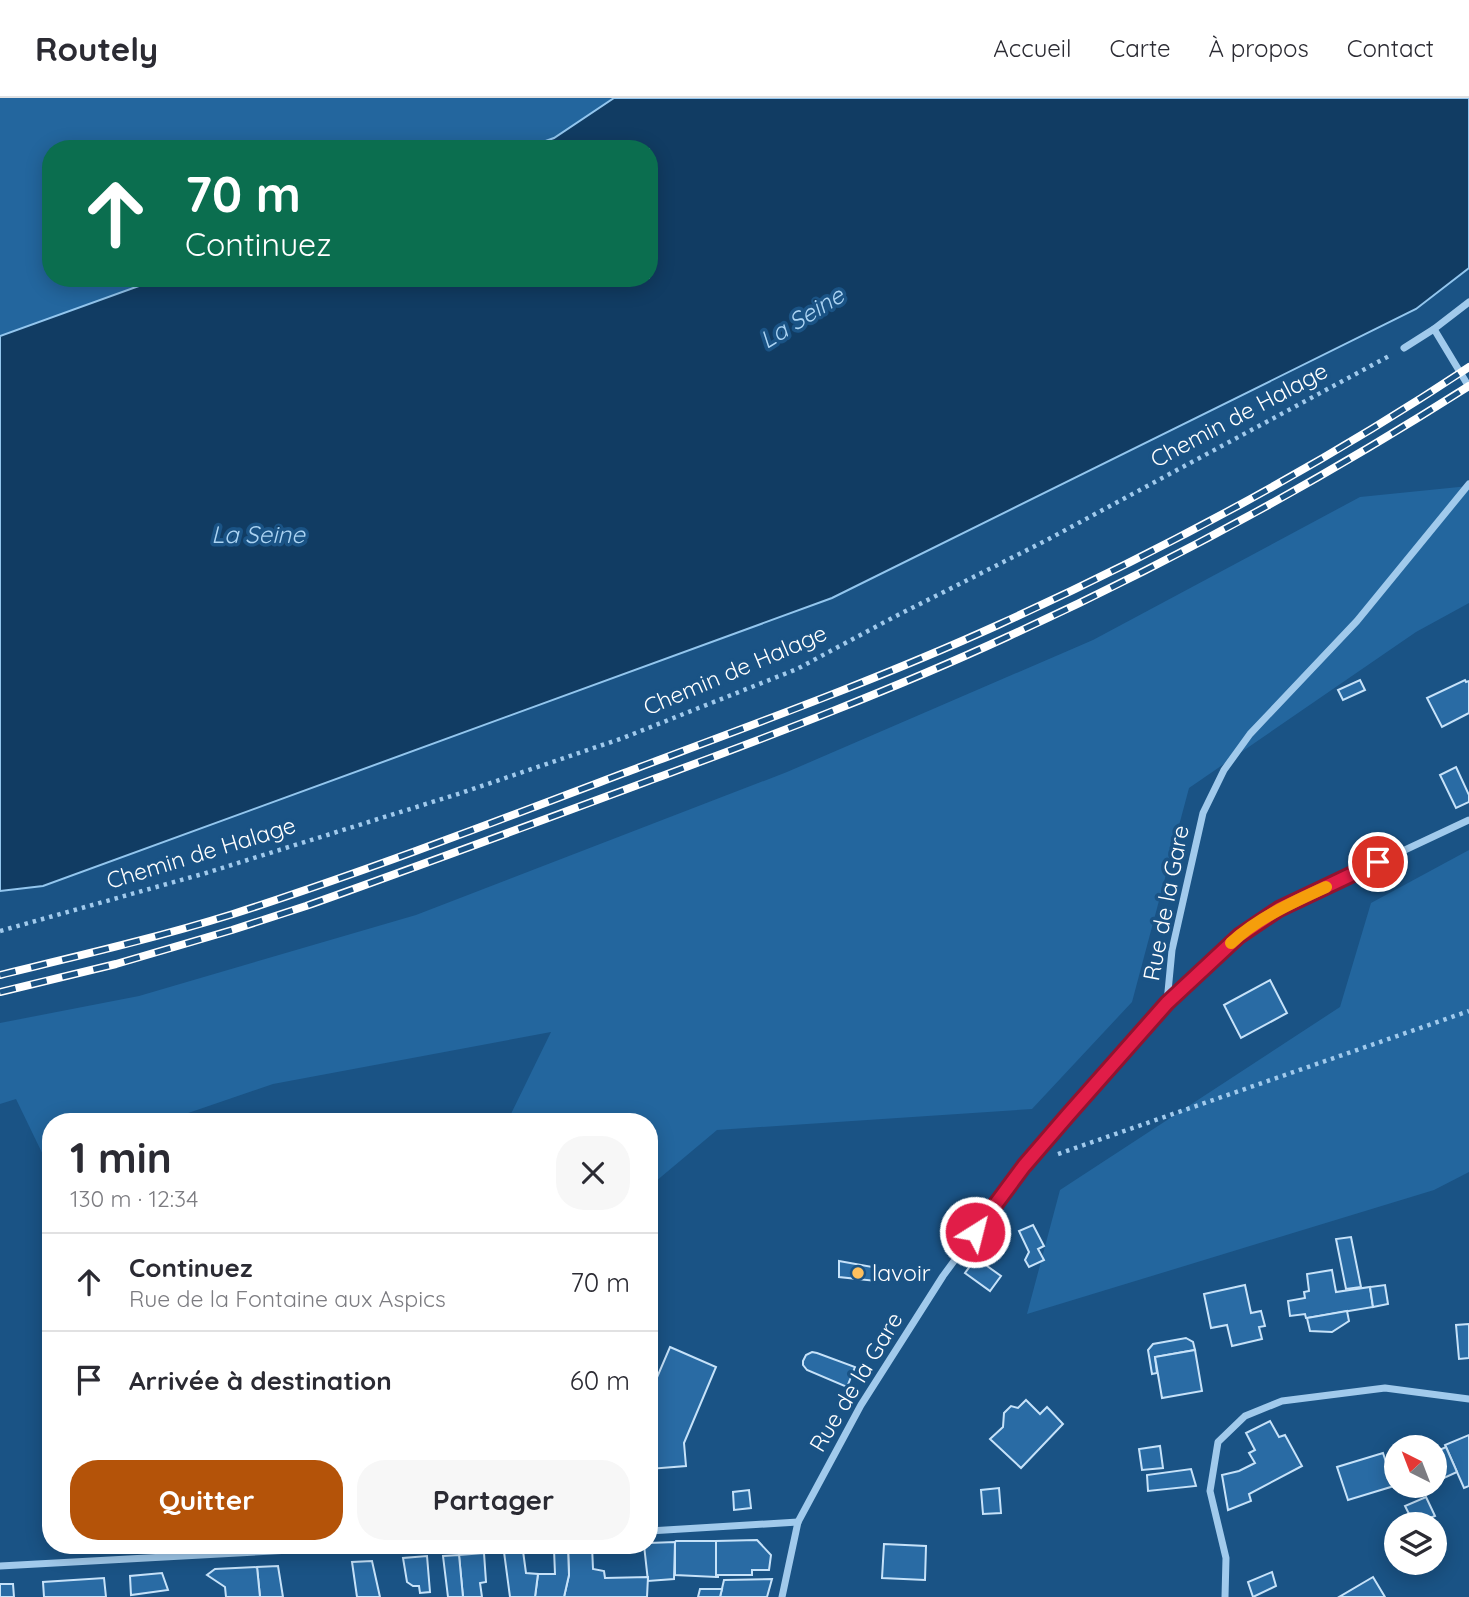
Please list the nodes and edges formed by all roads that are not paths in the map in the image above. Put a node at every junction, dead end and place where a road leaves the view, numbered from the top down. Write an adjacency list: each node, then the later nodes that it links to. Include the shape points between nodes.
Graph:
1 (1469, 302): 2 (street)
2 (1434, 329): 3 (street); 4 (street)
3 (1404, 348)
4 (1469, 387)
5 (1469, 484): 7 (street, Rue de la Gare, via 1357,621 1250,734 1224,770 1203,813 1172,950)
6 (1469, 820): 7 (street, via 1279,909 1239,936)
7 (1167, 1003): 9 (street, Rue de la Gare, via 1024,1166 943,1276 861,1405)
8 (1469, 1399): 14 (street, via 1385,1388 1282,1401 1245,1416 1218,1443 1210,1491 1226,1559)
9 (798, 1522): 10 (street); 13 (street, Rue de la Gare)
10 (658, 1530)
11 (219, 1554): 12 (street)
12 (0, 1566)
13 (782, 1597)
14 (1225, 1597)

